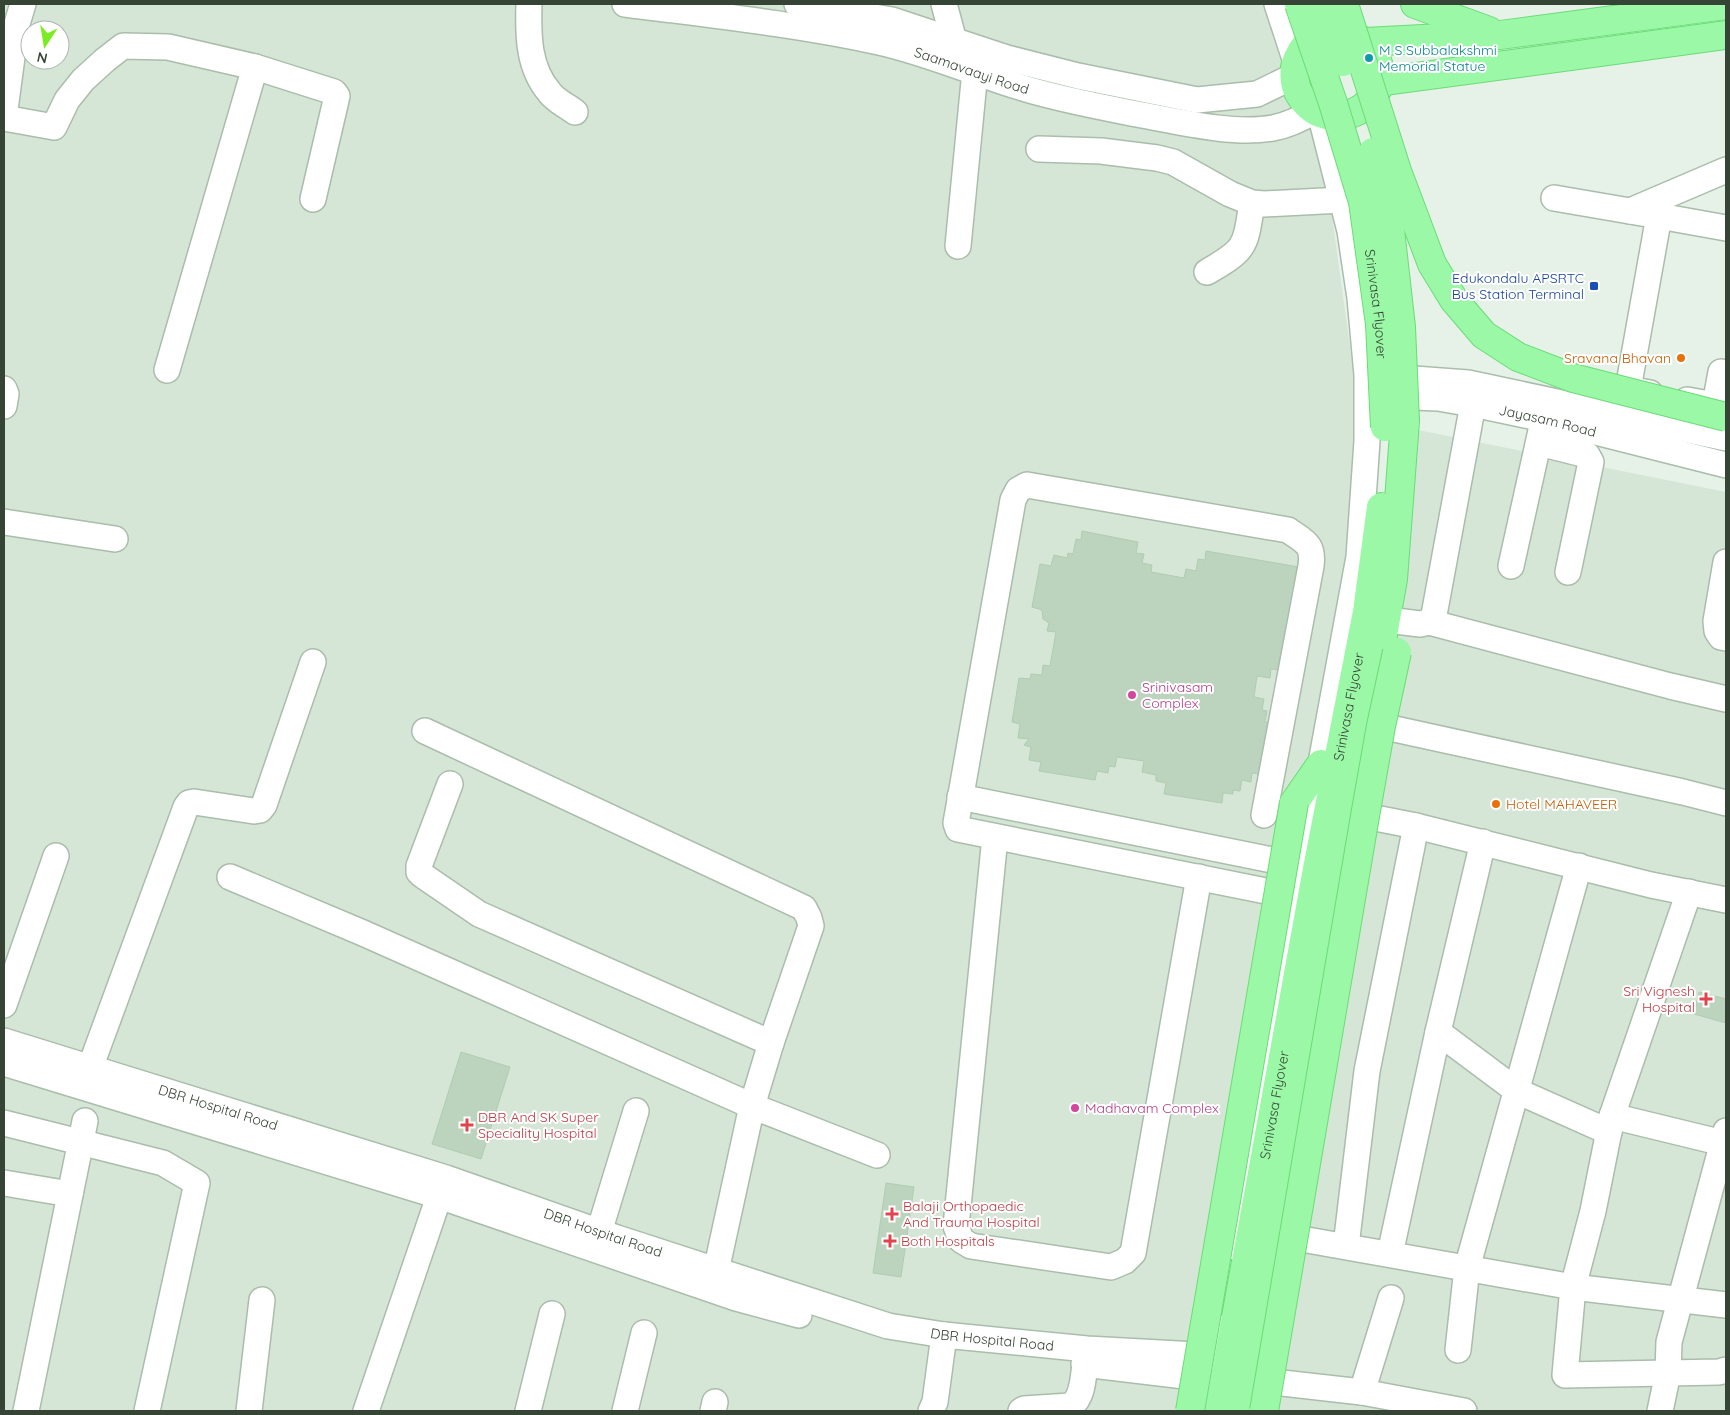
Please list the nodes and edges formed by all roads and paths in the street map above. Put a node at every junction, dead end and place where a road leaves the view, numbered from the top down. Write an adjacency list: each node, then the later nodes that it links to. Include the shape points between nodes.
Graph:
1 (23, 4): 22 (street, via 16,27)
2 (528, 4): 20 (street, via 530,54 539,77 551,94)
3 (625, 4): 18 (street, Saamavaayi Road, via 820,30 882,43)
4 (796, 4): 15 (street, Saamavaayi Road, via 892,20)
5 (944, 4): 15 (street)
6 (1277, 4): 17 (street)
7 (1299, 4): 125 (main road, Srinivasa Flyover, bridge, via 1363,202 1380,324 1385,427 1381,506 1367,612)
8 (1324, 4): 126 (main road, Srinivasa Flyover, bridge, via 1368,134 1387,202 1401,327 1405,421 1393,579)
9 (1343, 4): 14 (street); 41 (main road, bridge, via 1397,171 1432,264 1460,307 1484,335 1518,357 1573,378)
10 (1415, 4): 12 (main road)
11 (1726, 5): 12 (main road)
12 (1500, 35): 14 (main road)
13 (1726, 35): 19 (main road)
14 (1359, 39): 17 (main road, via 1338,32 1324,34 1302,50); 19 (main road, via 1376,57 1380,76)
15 (954, 40): 17 (street, Saamavaayi Road, via 1078,76 1197,100 1257,94)
16 (255, 67): 22 (street, via 168,47 123,46 83,80 67,100 54,127); 26 (street, via 334,92 337,96); 34 (street)
17 (1295, 69): 21 (main road, via 1297,90 1304,102)
18 (975, 71): 21 (street, Saamavaayi Road, via 1024,88 1111,109 1235,130 1272,128); 32 (street)
19 (1377, 88): 21 (main road, via 1364,108 1356,112 1339,117); 36 (street, via 1398,197 1412,301)
20 (576, 112)
21 (1317, 112): 27 (street)
22 (4, 117)
23 (1039, 149): 28 (street, via 1101,151 1173,162)
24 (1726, 170): 29 (street)
25 (1554, 198): 29 (street)
26 (313, 199)
27 (1342, 200): 28 (street); 38 (street, via 1360,298)
28 (1252, 203): 33 (street, via 1247,237 1241,248 1234,257)
29 (1630, 211): 30 (street)
30 (1659, 216): 31 (street); 35 (street, via 1628,389 1715,405 1721,372)
31 (1726, 228)
32 (958, 246)
33 (1207, 272)
34 (167, 370)
35 (1726, 373)
36 (1414, 388): 38 (street, Jayasam Road); 39 (street, Jayasam Road, via 1438,398); 43 (street, Jayasam Road, via 1468,384); 52 (street, via 1413,490)
37 (4, 389): 40 (street)
38 (1367, 390): 58 (street, via 1359,556)
39 (1473, 404): 42 (street, Jayasam Road); 51 (street, via 1434,615)
40 (4, 406)
41 (1726, 416)
42 (1544, 419): 44 (street); 45 (street, Jayasam Road)
43 (1726, 438)
44 (1539, 443): 49 (street); 50 (street, via 1587,455 1591,462)
45 (1726, 465)
46 (4, 522): 47 (street)
47 (115, 539)
48 (1726, 562): 53 (street, via 1716,621 1717,631)
49 (1511, 566)
50 (1568, 572)
51 (1429, 622): 52 (street); 55 (street)
52 (1395, 636): 56 (main road, bridge); 95 (street, via 1339,904)
53 (1726, 638)
54 (313, 662): 82 (street, via 264,806 254,811 194,802 186,806)
55 (1726, 699)
56 (1381, 726): 61 (street); 63 (main road, bridge)
57 (425, 731): 80 (street, via 804,908 811,926)
58 (1321, 764): 70 (street); 123 (main road, bridge, via 1294,803)
59 (450, 784): 80 (street, via 419,866 422,875 480,914)
60 (960, 797): 62 (street, via 1013,500 1018,490 1026,485 1288,530 1309,544 1312,566); 64 (street); 66 (street, via 958,829)
61 (1726, 803)
62 (1264, 815)
63 (1364, 816): 65 (street); 128 (main road, bridge)
64 (1102, 826): 69 (street); 70 (street)
65 (1416, 826): 67 (street); 96 (street, via 1367,1071)
66 (995, 837): 69 (street); 73 (street, via 956,1226 961,1240 971,1246 1112,1267 1133,1253)
67 (1483, 842): 71 (street); 78 (street)
68 (56, 856): 77 (street)
69 (1098, 858): 73 (street)
70 (1302, 866): 75 (street)
71 (1579, 866): 74 (street); 83 (street)
72 (230, 877): 84 (street)
73 (1199, 877): 75 (street)
74 (1689, 892): 76 (street); 87 (street)
75 (1296, 897): 110 (street)
76 (1726, 900)
77 (4, 1005)
78 (1438, 1032): 83 (street); 97 (street)
79 (4, 1041): 82 (street, DBR Hospital Road)
80 (771, 1043): 84 (street)
81 (4, 1063): 92 (street, DBR Hospital Road)
82 (90, 1068): 92 (street, DBR Hospital Road)
83 (1516, 1090): 87 (street); 98 (street)
84 (752, 1106): 90 (street); 99 (street)
85 (636, 1111): 94 (street)
86 (4, 1123): 88 (street)
87 (1610, 1124): 89 (street); 100 (street, via 1593,1211)
88 (83, 1132): 93 (street); 116 (street, via 163,1163 197,1183)
89 (1725, 1137): 103 (street)
90 (877, 1155)
91 (4, 1183): 93 (street)
92 (442, 1187): 94 (street, DBR Hospital Road); 107 (street, DBR Hospital Road, via 736,1298 870,1335); 118 (street)
93 (70, 1194): 115 (street)
94 (598, 1232): 99 (street, DBR Hospital Road)
95 (1279, 1235): 96 (street); 113 (street)
96 (1346, 1246): 97 (street)
97 (1390, 1254): 98 (street)
98 (1467, 1268): 100 (street); 108 (street)
99 (716, 1271): 107 (street, DBR Hospital Road)
100 (1573, 1287): 103 (street); 112 (street, via 1565,1375)
101 (1391, 1298): 114 (street)
102 (262, 1300): 117 (street)
103 (1680, 1300): 104 (street); 112 (street, via 1669,1342)
104 (1726, 1305)
105 (552, 1314): 119 (street)
106 (644, 1333): 120 (street)
107 (943, 1342): 109 (street, DBR Hospital Road); 110 (street, DBR Hospital Road, via 1087,1350); 121 (street)
108 (1458, 1350)
109 (1085, 1364): 110 (street, DBR Hospital Road); 122 (street, via 1075,1403)
110 (1213, 1368): 124 (street)
111 (1726, 1370): 112 (street)
112 (1668, 1373): 130 (street)
113 (1255, 1380): 114 (street); 127 (street)
114 (1362, 1392): 129 (street)
115 (26, 1411)
116 (147, 1411)
117 (249, 1411)
118 (366, 1411)
119 (528, 1411)
120 (625, 1411)
121 (931, 1411)
122 (1021, 1411)
123 (1190, 1411)
124 (1204, 1411)
125 (1219, 1411)
126 (1240, 1411)
127 (1250, 1411)
128 (1264, 1411)
129 (1464, 1411)
130 (1660, 1411)

